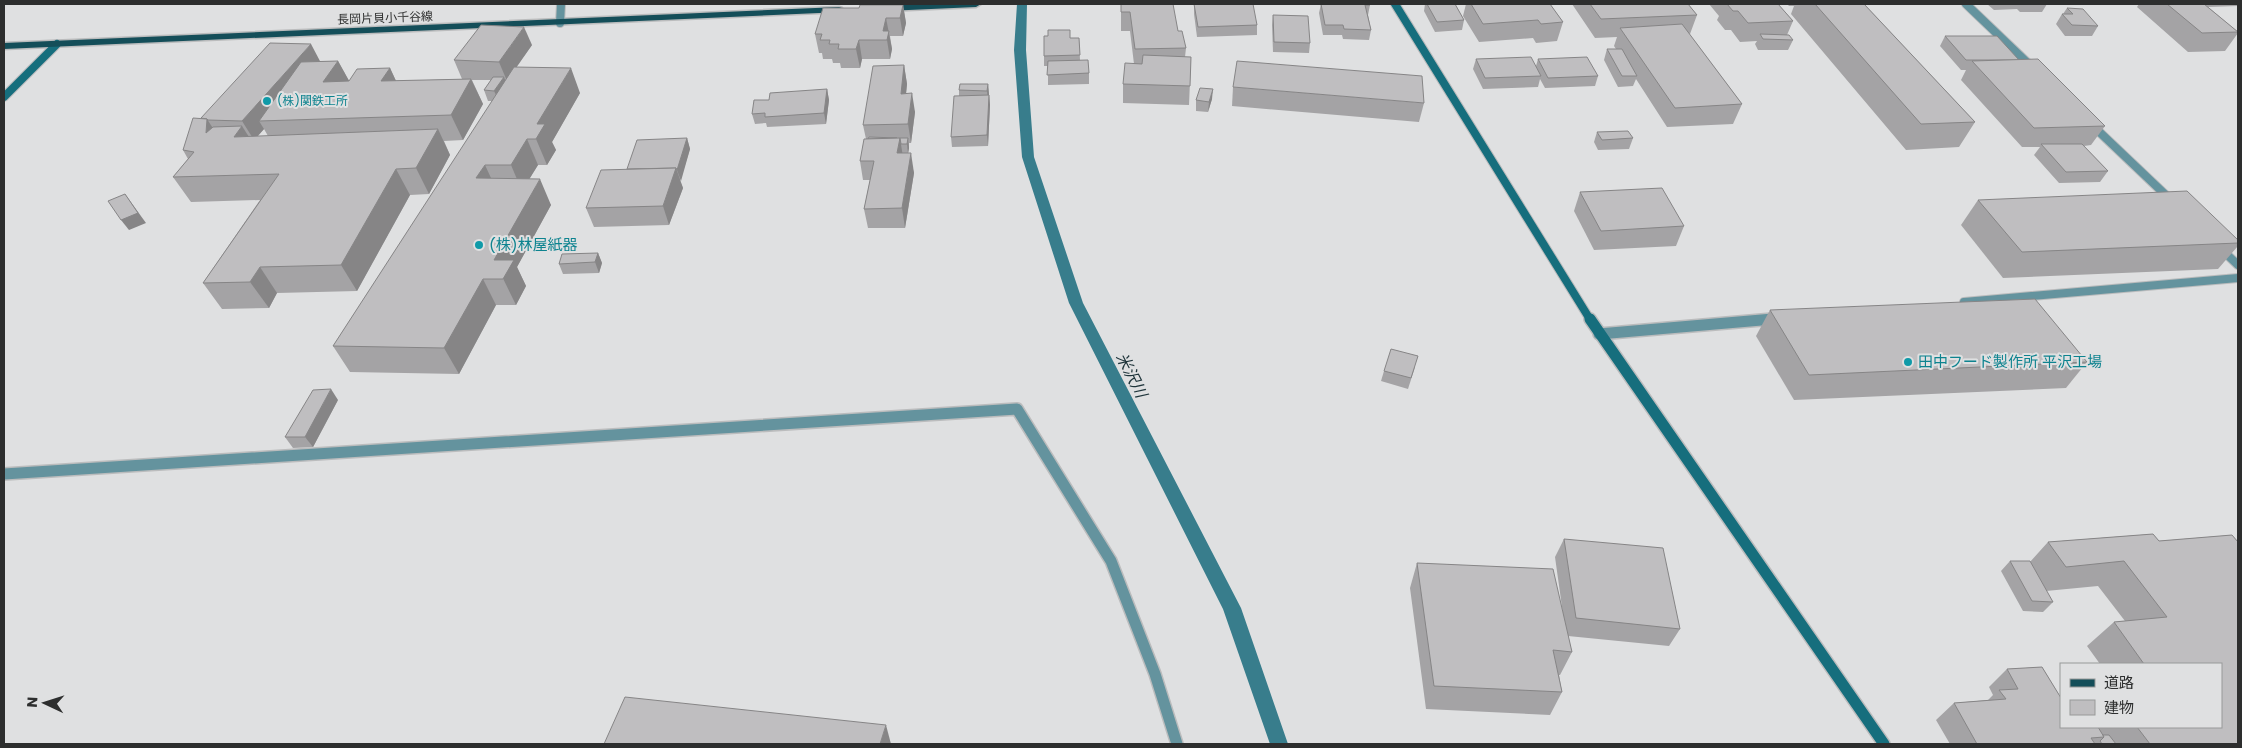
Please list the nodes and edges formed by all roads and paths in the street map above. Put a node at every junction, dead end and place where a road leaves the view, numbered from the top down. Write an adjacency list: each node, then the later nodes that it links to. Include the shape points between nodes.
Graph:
1 (560, 4): 7 (street)
2 (976, 4): 5 (main road)
3 (1395, 4): 19 (street)
4 (1966, 4): 10 (street)
5 (877, 8)
6 (848, 10): 7 (main road, 長岡片貝小千谷線)
7 (560, 23): 8 (main road, 長岡片貝小千谷線)
8 (57, 44): 9 (main road, 長岡片貝小千谷線); 11 (street)
9 (4, 46)
10 (2038, 72)
11 (4, 97)
12 (2088, 121): 13 (street)
13 (2181, 210)
14 (2210, 238): 15 (street)
15 (2238, 265)
16 (2238, 278): 17 (street)
17 (1953, 303)
18 (1786, 318): 19 (street)
19 (1599, 334): 22 (street)
20 (4, 474): 21 (street, via 1017,409 1110,561 1155,674)
21 (1177, 744)
22 (1884, 744)

